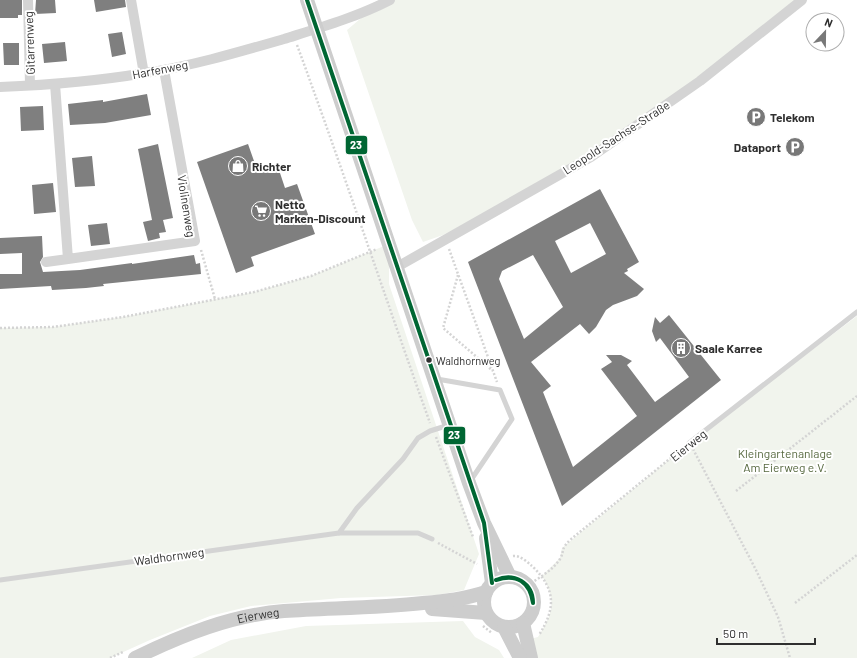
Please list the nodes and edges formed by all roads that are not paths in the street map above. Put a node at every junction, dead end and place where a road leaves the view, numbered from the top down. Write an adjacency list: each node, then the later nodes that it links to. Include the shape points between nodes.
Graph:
1 (28, 0): 10 (street, Gitarrenweg)
2 (131, 0): 8 (street)
3 (307, 0): 6 (street)
4 (390, 0): 6 (street, Harfenweg, via 372,9)
5 (802, 0): 14 (street, Leopold-Sachse-Straße, via 700,81 591,157)
6 (316, 28): 7 (street, Harfenweg, via 243,51); 14 (street)
7 (164, 70): 8 (street, Harfenweg); 12 (street, Violinenweg, via 194,241)
8 (144, 74): 9 (street, Harfenweg)
9 (56, 84): 10 (street, Harfenweg); 12 (street)
10 (30, 85): 11 (street, Harfenweg)
11 (0, 87)
12 (68, 259): 13 (street, Violinenweg)
13 (46, 262)
14 (397, 267): 16 (street)
15 (857, 312): 18 (lane, Eierweg)
16 (434, 379): 17 (street); 19 (lane, via 500,390 512,419)
17 (449, 424): 19 (street); 21 (lane, via 418,438 403,459 357,508)
18 (689, 443)
19 (469, 483): 20 (street)
20 (484, 523): 23 (street); 25 (street)
21 (339, 533): 22 (lane, Waldhornweg, via 418,533); 24 (lane, Waldhornweg)
22 (432, 539)
23 (510, 577): 25 (street, via 497,579); 28 (street, via 528,585 533,597 533,610 529,618)
24 (0, 580)
25 (489, 588): 26 (street, Eierweg, via 467,599); 27 (street, via 484,606)
26 (388, 607): 27 (street, Eierweg); 30 (street, Eierweg, via 283,611 252,616 210,626)
27 (486, 613): 29 (street)
28 (522, 623): 29 (street); 32 (street)
29 (504, 627): 31 (street)
30 (135, 658)
31 (520, 658)
32 (531, 658)

